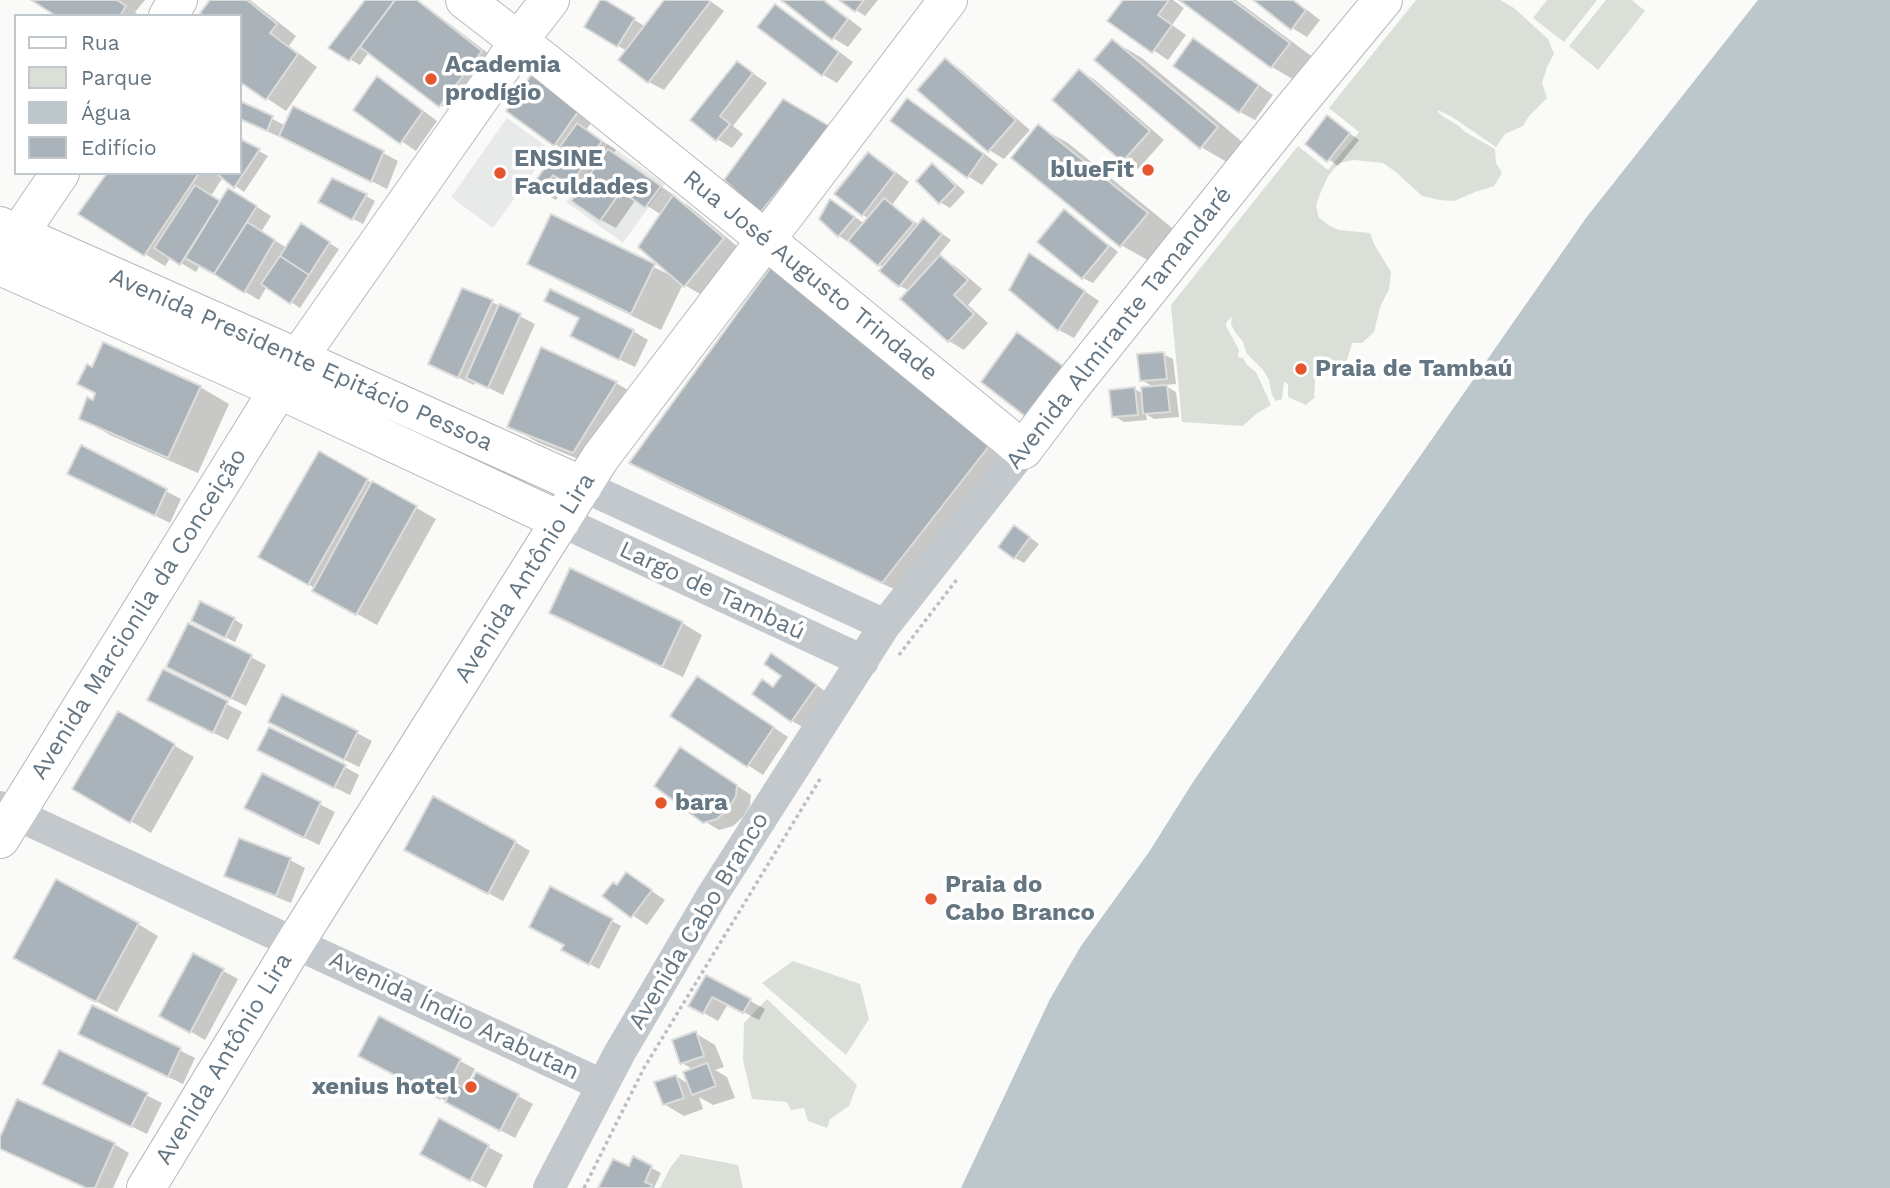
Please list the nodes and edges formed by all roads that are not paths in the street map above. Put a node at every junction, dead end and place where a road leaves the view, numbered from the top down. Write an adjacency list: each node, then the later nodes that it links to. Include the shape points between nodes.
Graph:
1 (465, 0): 5 (main road, Rua José Augusto Trindade)
2 (550, 0): 5 (main road, Avenida Marcionila da Conceição)
3 (948, 0): 7 (main road, Avenida Antônio Lira)
4 (1383, 0): 11 (main road, Avenida Almirante Tamandaré)
5 (518, 41): 7 (main road, Rua José Augusto Trindade); 9 (main road, Avenida Marcionila da Conceição)
6 (59, 175): 8 (main road)
7 (766, 240): 11 (main road, Rua José Augusto Trindade); 12 (main road, Avenida Antônio Lira)
8 (5, 247): 9 (main road, Avenida Presidente Epitácio Pessoa); 10 (main road, Avenida Presidente Epitácio Pessoa)
9 (298, 358): 10 (main road, Avenida Marcionila da Conceição); 12 (main road, Avenida Presidente Epitácio Pessoa)
10 (278, 389): 13 (main road, Avenida Presidente Epitácio Pessoa); 16 (main road, Avenida Marcionila da Conceição)
11 (1023, 450): 14 (street, Avenida Almirante Tamandaré)
12 (583, 486): 13 (main road, Avenida Antônio Lira); 14 (street, Largo de Tambaú)
13 (561, 521): 15 (street, Largo de Tambaú); 17 (main road, Avenida Antônio Lira)
14 (885, 625): 15 (street, Avenida Almirante Tamandaré)
15 (863, 661): 18 (street, Avenida Cabo Branco, via 713,894)
16 (5, 820): 17 (street, Avenida Índio Arabutan)
17 (295, 943): 18 (street, Avenida Índio Arabutan); 19 (main road, Avenida Antônio Lira)
18 (602, 1085): 20 (street, Avenida Cabo Branco)
19 (146, 1188)
20 (548, 1188)

